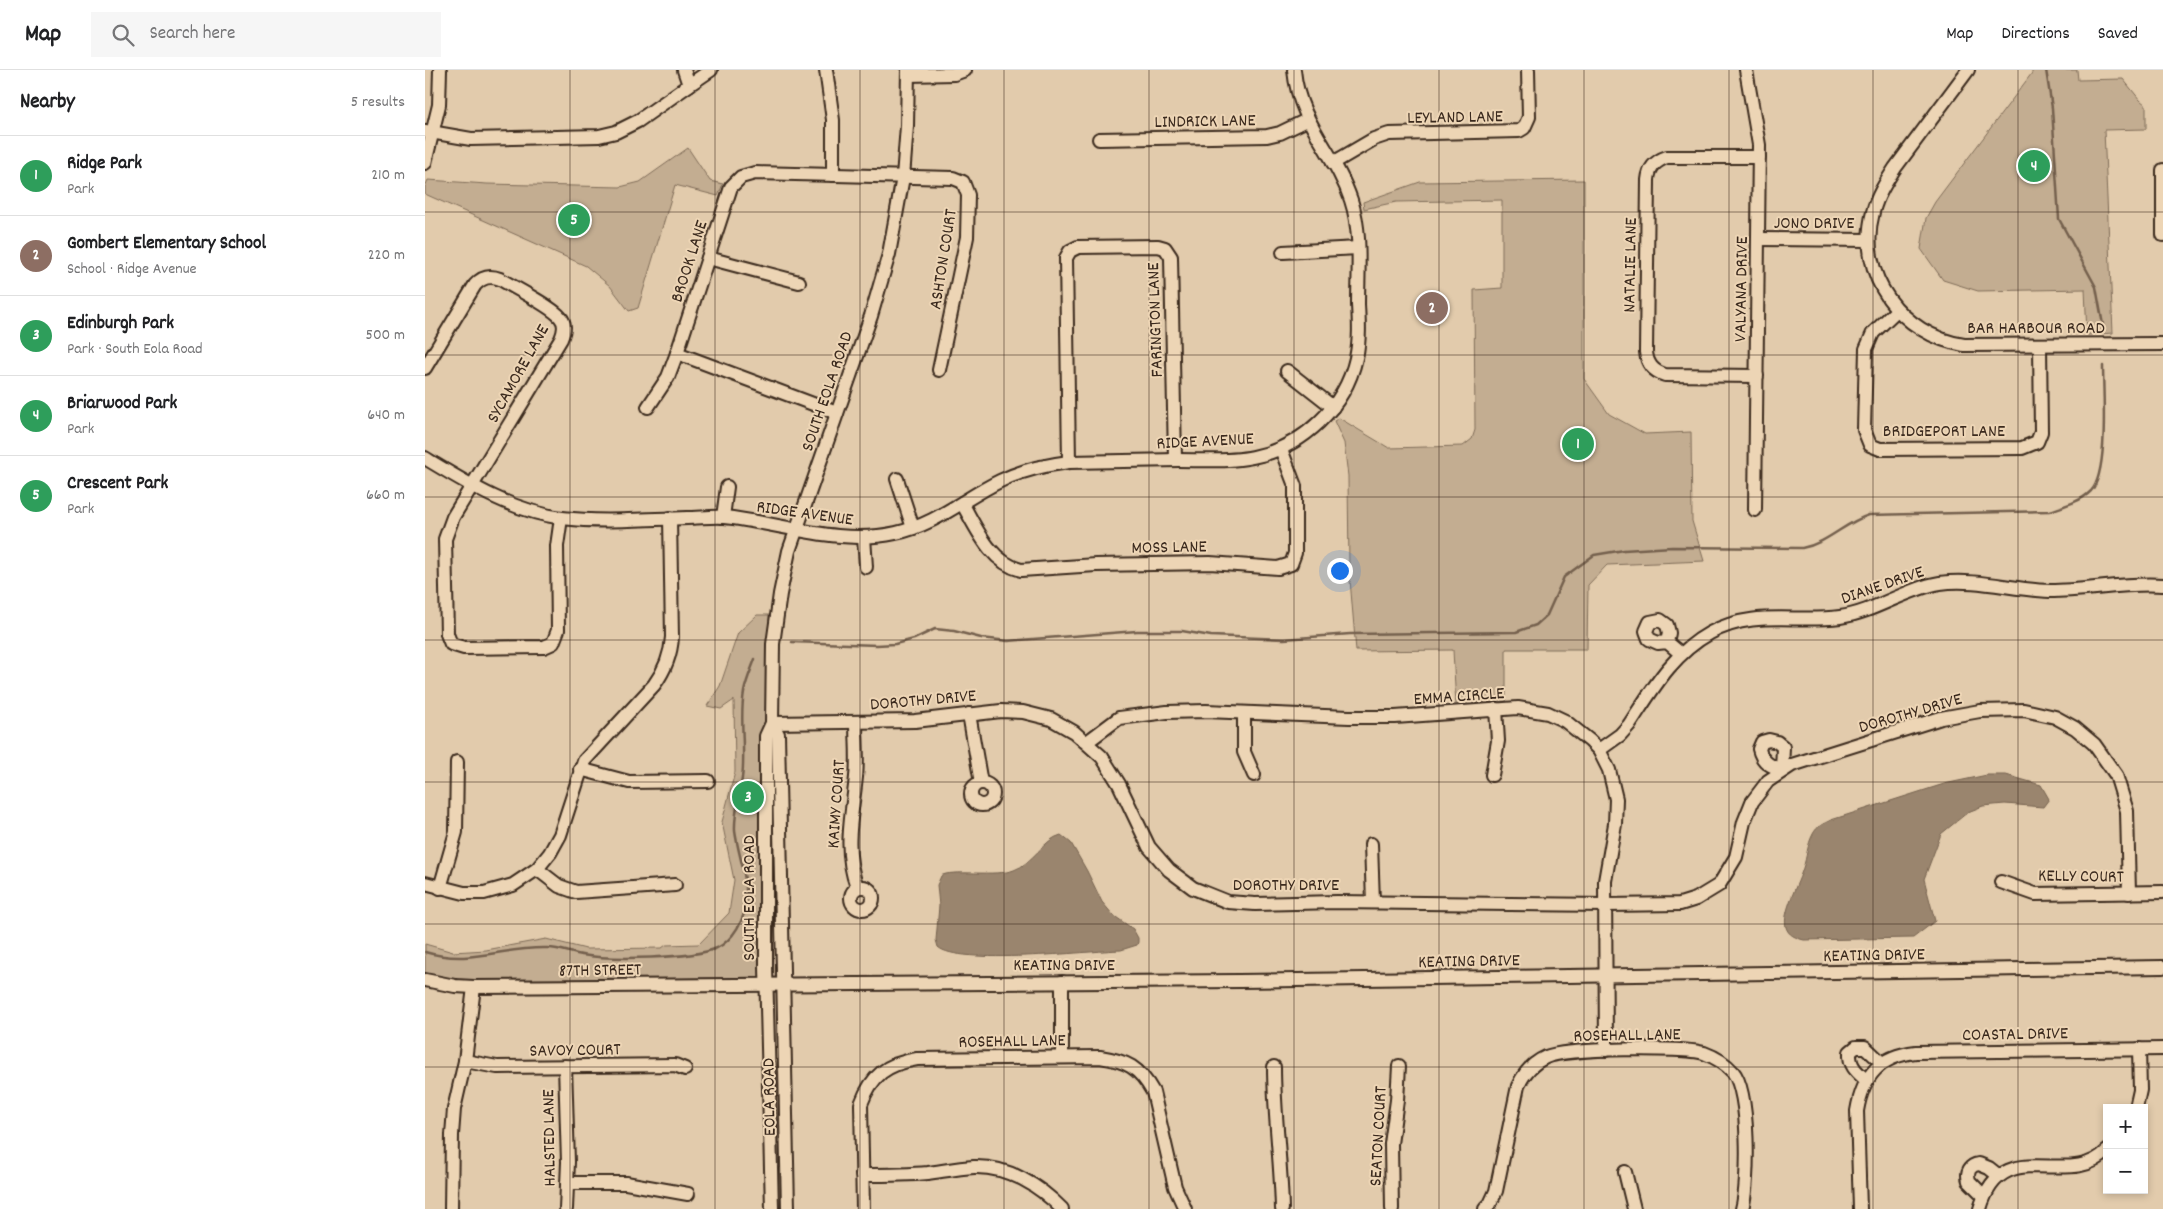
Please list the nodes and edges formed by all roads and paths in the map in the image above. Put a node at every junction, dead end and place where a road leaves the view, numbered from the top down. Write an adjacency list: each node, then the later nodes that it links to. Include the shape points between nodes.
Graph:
1 (440, 70): 13 (street, via 439,105)
2 (684, 70): 11 (street)
3 (711, 70): 11 (street)
4 (826, 70): 19 (street, via 833,120)
5 (965, 70): 10 (street, via 954,74)
6 (1294, 70): 12 (street, RIDGE AVENUE, via 1299,100)
7 (1528, 70): 17 (street, LEYLAND LANE, via 1529,117 1525,128 1513,132 1389,134)
8 (1746, 70): 15 (street, VALYANA DRIVE)
9 (1968, 70): 23 (street, BAR HARBOUR ROAD, via 1885,185 1873,212)
10 (908, 72): 20 (street, SOUTH EOLA ROAD)
11 (689, 85): 13 (street, via 638,121 599,136 471,139)
12 (1307, 120): 14 (street, LINDRICK LANE, via 1267,136); 17 (street, RIDGE AVENUE)
13 (429, 131): 16 (street)
14 (1099, 139)
15 (1759, 157): 22 (street, VALYANA DRIVE); 35 (street, NATALIE LANE, via 1671,157 1659,160 1648,175 1647,214 1646,352 1652,368 1665,375)
16 (425, 163)
17 (1333, 164): 24 (street, RIDGE AVENUE, via 1351,202)
18 (2163, 170): 21 (street)
19 (833, 175): 20 (street, BROOK LANE); 26 (street, BROOK LANE, via 755,173 741,177 731,187)
20 (903, 177): 33 (street, ASHTON COURT, via 953,178 963,182 968,195 967,237); 38 (street, SOUTH EOLA ROAD, via 883,279)
21 (2163, 234)
22 (1759, 239): 23 (street, JONO DRIVE); 35 (street, VALYANA DRIVE)
23 (1869, 240): 28 (street, BAR HARBOUR ROAD, via 1875,274)
24 (1358, 248): 25 (street); 36 (street, RIDGE AVENUE, via 1358,346 1349,381)
25 (1283, 252)
26 (708, 258): 27 (street); 31 (street, BROOK LANE)
27 (799, 282)
28 (1897, 310): 30 (street, BAR HARBOUR ROAD, via 1919,329 1953,343); 30 (street, BRIDGEPORT LANE, via 1873,333 1866,349 1864,430 1870,445 1879,449 2023,448 2037,442 2041,432)
29 (2163, 344): 30 (street, BAR HARBOUR ROAD)
30 (2040, 345)
31 (677, 354): 37 (street, BROOK LANE); 38 (street)
32 (425, 368): 44 (street, SYCAMORE LANE, via 475,286 484,278 499,279 555,313 563,322 561,339)
33 (939, 370)
34 (1287, 372): 36 (street)
35 (1757, 376): 47 (street, VALYANA DRIVE)
36 (1333, 407): 39 (street, RIDGE AVENUE, via 1313,428)
37 (648, 408)
38 (837, 413): 52 (street, SOUTH EOLA ROAD)
39 (1281, 449): 41 (street, RIDGE AVENUE, via 1244,458); 46 (street, MOSS LANE, via 1294,482 1295,553 1291,564 1278,568 1210,563 1021,570 995,556)
40 (425, 458): 44 (street, RIDGE AVENUE)
41 (1175, 460): 42 (street, RIDGE AVENUE); 42 (street, FARINGTON LANE, via 1171,256 1165,248 1151,245 1078,247 1066,258)
42 (1069, 462): 46 (street, RIDGE AVENUE, via 1017,474)
43 (897, 479): 51 (street)
44 (472, 485): 49 (street, RIDGE AVENUE, via 519,507); 49 (street, via 449,524 445,539 447,634 451,644 464,648 544,647 553,643 558,630 557,546)
45 (727, 487): 48 (street)
46 (962, 503): 51 (street, RIDGE AVENUE)
47 (1755, 510)
48 (723, 517): 50 (street, RIDGE AVENUE); 52 (street, RIDGE AVENUE)
49 (561, 518): 50 (street, RIDGE AVENUE)
50 (670, 518): 66 (street, via 672,638 668,662 654,685 590,753)
51 (913, 528): 53 (street, RIDGE AVENUE)
52 (796, 530): 53 (street, RIDGE AVENUE); 62 (street, SOUTH EOLA ROAD, via 784,573 773,644)
53 (864, 537): 54 (street)
54 (866, 567)
55 (2163, 585): 57 (street, DIANE DRIVE, via 2049,591 1962,582 1940,584 1919,588 1862,612 1843,616 1768,617 1736,622 1710,633)
56 (1667, 642): 57 (street)
57 (1681, 653): 64 (street, DIANE DRIVE, via 1629,725)
58 (1496, 709): 59 (street, EMMA CIRCLE, via 1395,717); 64 (street, EMMA CIRCLE, via 1528,709 1557,717 1573,726); 68 (street, via 1498,741)
59 (1244, 712): 63 (street, EMMA CIRCLE, via 1185,711 1130,715 1113,721); 67 (street, via 1244,752)
60 (969, 714): 61 (street, DOROTHY DRIVE); 63 (street, DOROTHY DRIVE, via 1001,710 1038,715 1063,725); 70 (street)
61 (856, 722): 62 (street, DOROTHY DRIVE); 76 (street, KAIMY COURT, via 857,774 848,847)
62 (772, 723): 86 (street, SOUTH EOLA ROAD, via 765,736)
63 (1087, 742): 80 (street, DOROTHY DRIVE, via 1111,770 1149,847 1169,870 1193,888 1241,904)
64 (1599, 750): 81 (street, EMMA CIRCLE, via 1609,770 1616,799 1606,873)
65 (457, 762): 77 (street, via 456,832)
66 (580, 769): 69 (street, via 629,782); 72 (street, via 560,835)
67 (1254, 775)
68 (1492, 776)
69 (708, 781)
70 (981, 783)
71 (1371, 844): 80 (street)
72 (537, 869): 75 (street, via 559,886 576,892); 77 (street, via 513,885 493,891 464,893)
73 (2001, 882): 79 (street, KELLY COURT, via 2035,894)
74 (425, 883): 77 (street)
75 (675, 885)
76 (857, 887)
77 (441, 888)
78 (2163, 892): 79 (street, KELLY COURT)
79 (2129, 893): 81 (street, DOROTHY DRIVE, via 2127,811 2116,774 2105,756 2089,738 2063,721 2044,714 2007,709 1958,714 1792,765 1768,781 1753,802 1744,822 1736,857 1719,885 1696,899 1680,904)
80 (1373, 902): 81 (street, DOROTHY DRIVE)
81 (1606, 906): 83 (street, EMMA CIRCLE)
82 (2163, 967): 83 (street, KEATING DRIVE)
83 (1606, 975): 85 (street, KEATING DRIVE); 90 (street, EMMA CIRCLE)
84 (425, 980): 87 (street, 87TH STREET)
85 (1062, 982): 86 (street, KEATING DRIVE); 91 (street)
86 (775, 984): 87 (street, 87TH STREET); 107 (street, EOLA ROAD); 108 (street, EOLA ROAD)
87 (474, 987): 92 (street)
88 (2139, 1049): 89 (street, COASTAL DRIVE); 97 (street, via 2140,1090); 117 (street, COASTAL DRIVE, via 1917,1052 1891,1057 1874,1071 1863,1087 1857,1111)
89 (2163, 1049)
90 (1606, 1050): 114 (street, ROSEHALL LANE, via 1554,1054 1531,1066 1523,1076 1518,1086 1496,1191); 116 (street, ROSEHALL LANE, via 1690,1051 1716,1058 1734,1072 1744,1101 1747,1181)
91 (1062, 1057): 100 (street, ROSEHALL LANE, via 917,1059 886,1069 875,1077 861,1104); 111 (street, ROSEHALL LANE, via 1115,1059 1128,1064 1146,1078 1153,1092 1175,1187)
92 (465, 1061): 93 (street, SAVOY COURT, via 497,1067); 105 (street, via 454,1109)
93 (565, 1066): 96 (street, SAVOY COURT, via 675,1065); 102 (street, HALSTED LANE)
94 (1274, 1066): 112 (street)
95 (1399, 1066): 113 (street, SEATON COURT, via 1391,1144)
96 (685, 1070)
97 (2137, 1104)
98 (2103, 1155): 101 (street, via 2086,1164 2027,1166)
99 (1625, 1172): 115 (street)
100 (862, 1175): 109 (street, ROSEHALL LANE); 110 (street, via 927,1173 975,1167 995,1169 1024,1179 1042,1190)
101 (1999, 1176): 104 (street); 104 (street, via 1979,1164 1970,1168 1967,1177)
102 (567, 1183): 103 (street, via 626,1183); 106 (street, HALSTED LANE)
103 (688, 1194)
104 (1984, 1196): 118 (street)
105 (451, 1209)
106 (566, 1209)
107 (772, 1209)
108 (788, 1209)
109 (863, 1209)
110 (1062, 1209)
111 (1185, 1209)
112 (1282, 1209)
113 (1392, 1209)
114 (1485, 1209)
115 (1634, 1209)
116 (1742, 1209)
117 (1860, 1209)
118 (1980, 1209)

